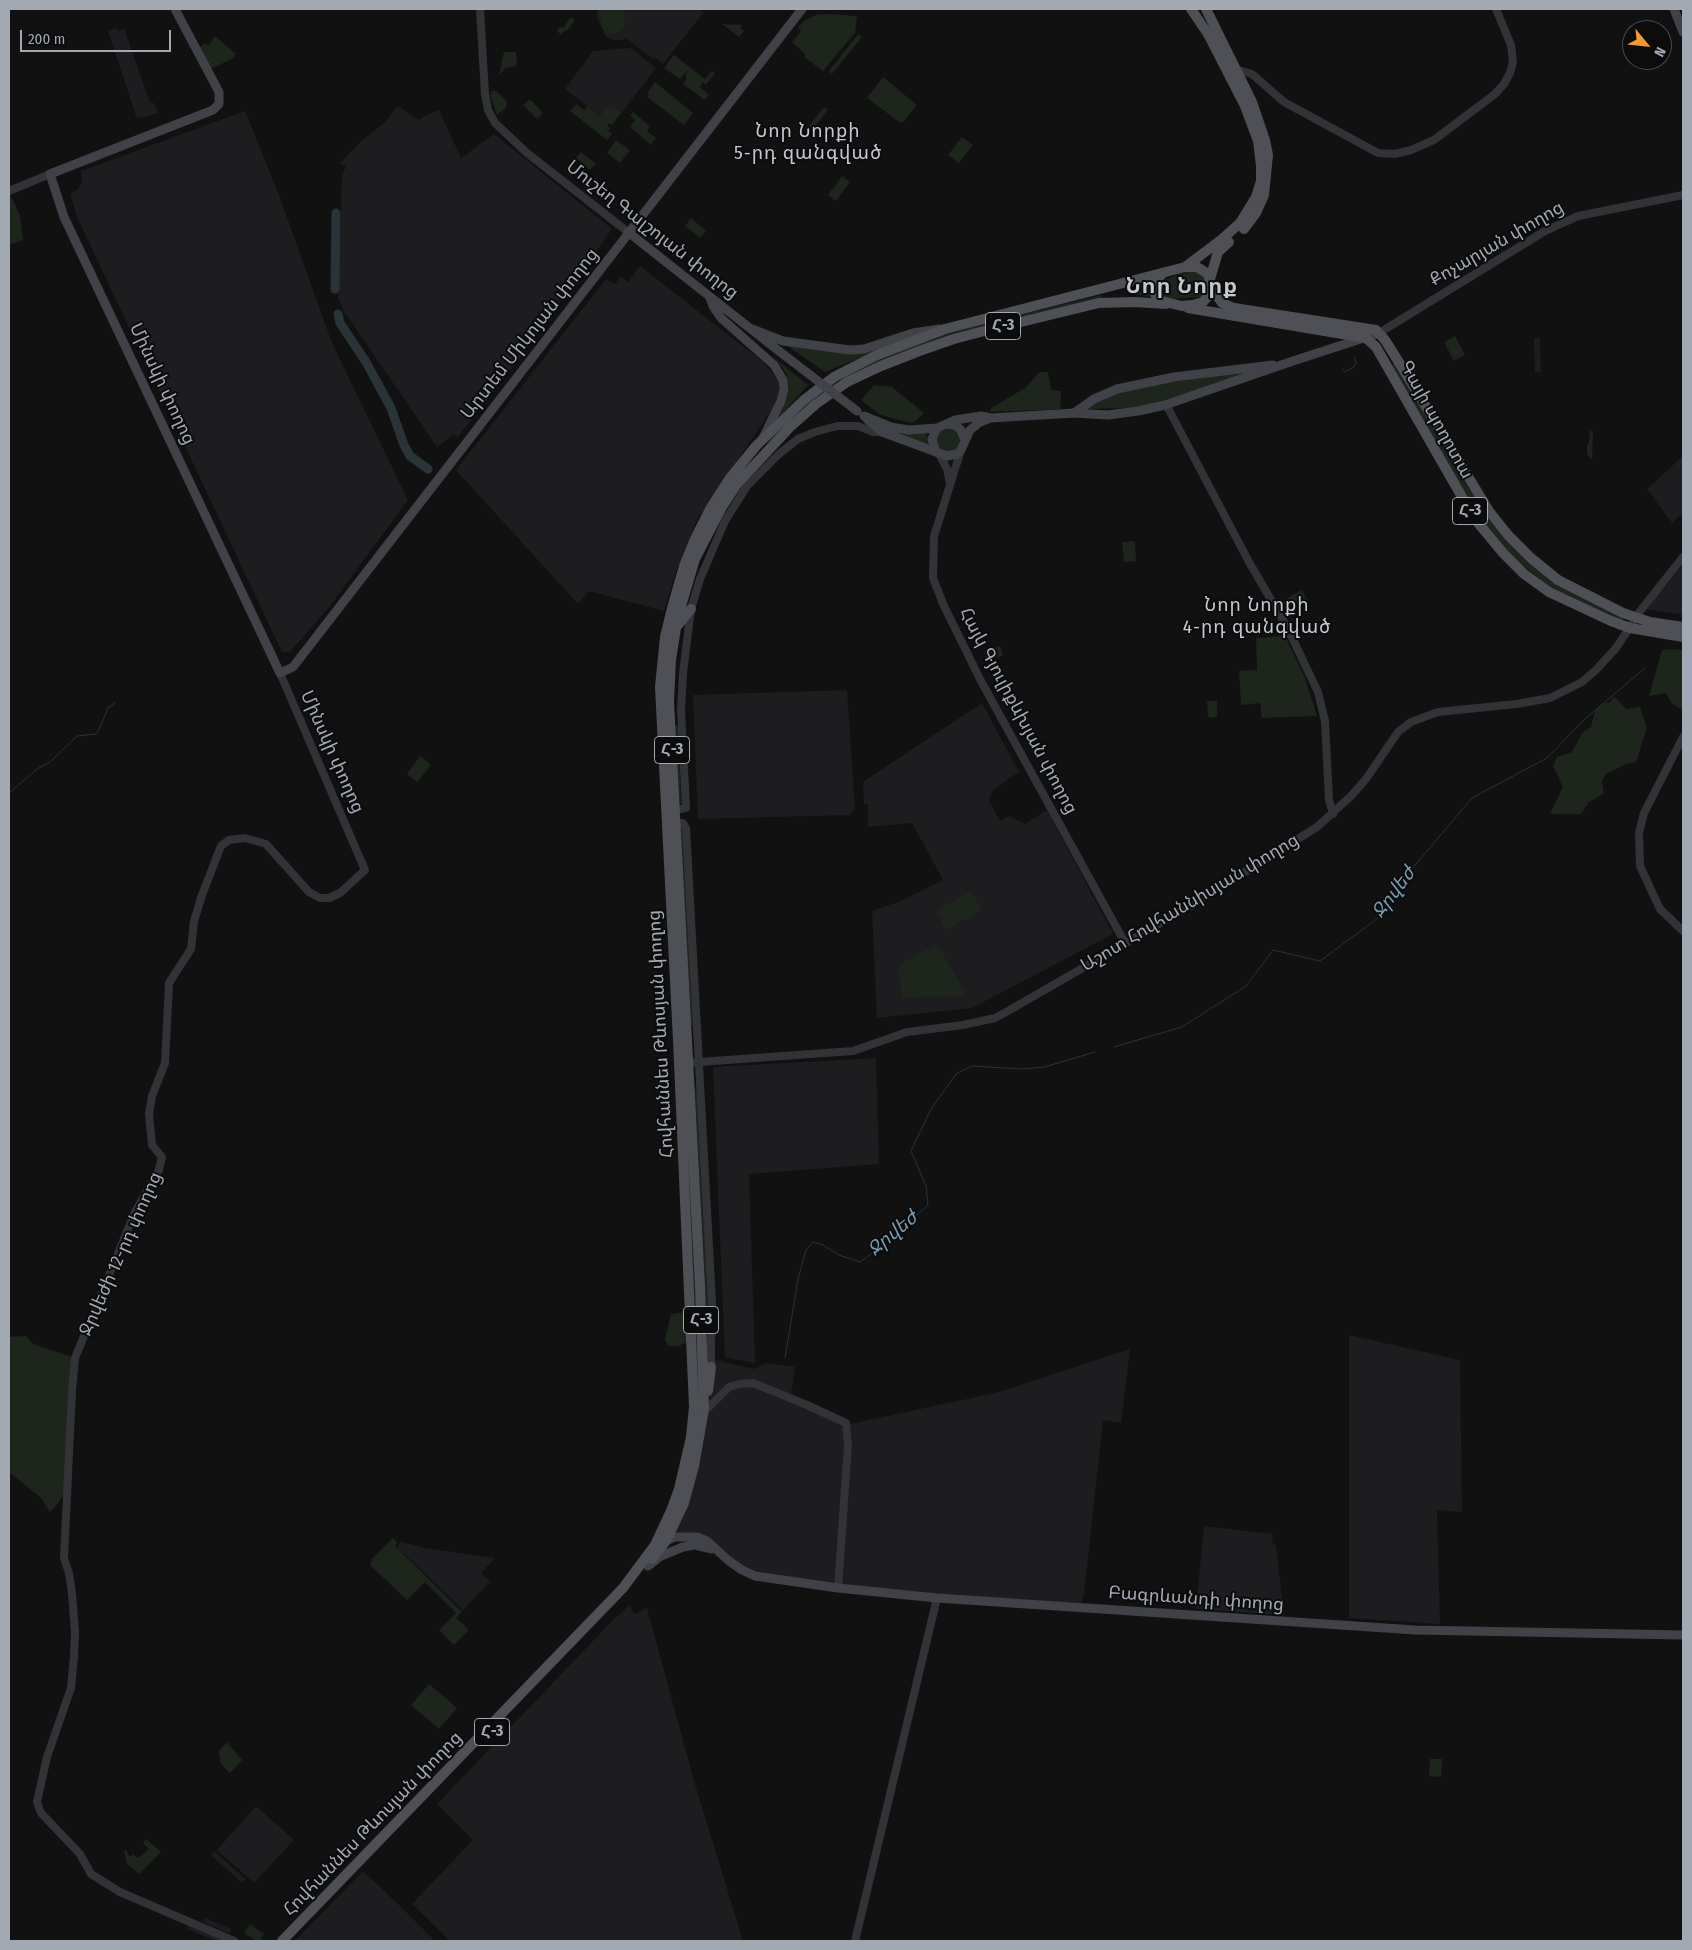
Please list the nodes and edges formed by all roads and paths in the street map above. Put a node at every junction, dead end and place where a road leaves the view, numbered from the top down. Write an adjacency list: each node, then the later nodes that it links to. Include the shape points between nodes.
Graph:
1 (175, 9): 10 (main road, via 219,92 219,104 213,110)
2 (480, 9): 13 (street, Մուշեղ Գալշոյան փողոց, via 485,94 495,123 527,153)
3 (802, 9): 13 (main road, Արտեմ Միկոյան փողոց)
4 (1206, 9): 7 (main road, via 1202,16); 9 (main road)
5 (1496, 9): 9 (street, via 1511,45 1512,62 1504,84 1434,140 1395,154 1378,153 1284,102 1252,74)
6 (1674, 9): 8 (main road)
7 (1193, 12): 14 (main road, via 1246,106 1258,140 1262,166 1256,197 1240,224)
8 (1683, 32)
9 (1238, 70): 16 (main road, via 1265,140 1267,180 1259,207 1244,228 1218,252)
10 (50, 174): 11 (street); 45 (main road, Մինսկի փողոց, via 64,217)
11 (9, 191)
12 (1683, 195): 22 (street, Քոչարյան փողոց, via 1578,216 1545,231)
13 (628, 232): 17 (main road, Մուշեղ Գալշոյան փողոց); 45 (main road, Արտեմ Միկոյան փողոց, via 293,667)
14 (1185, 267): 15 (main road); 16 (main road, via 1202,269 1208,274)
15 (1163, 273): 18 (main road, via 1154,286 1155,294); 21 (main road, Հովհաննես Թևոսյան փողոց / Հ-3)
16 (1210, 283): 19 (main road, via 1209,295 1203,302); 22 (main road, via 1222,303 1234,308 1324,324 1372,328)
17 (710, 297): 20 (main road, Մուշեղ Գալշոյան փողոց); 32 (main road, via 721,318 765,356 783,380 781,401)
18 (1166, 304): 19 (main road); 35 (main road, Հովհաննես Թևոսյան փողոց / Հ-3, via 1099,303 954,339 889,363 847,382 821,401)
19 (1182, 306): 23 (main road)
20 (752, 329): 21 (main road, via 783,341 850,350 864,349 913,333); 27 (main road, Մուշեղ Գալշոյան փողոց, bridge)
21 (945, 329): 32 (main road, Հովհաննես Թևոսյան փողոց / Հ-3, via 877,355 834,377 804,400)
22 (1379, 333): 23 (main road, Քոչարյան փողոց); 40 (main road, Գայի պողոտա / Հ-3, via 1489,511 1508,535 1558,580)
23 (1366, 338): 24 (main road); 43 (main road, Գայի պողոտա / Հ-3, via 1376,348 1474,518 1503,553 1549,592)
24 (1285, 363): 25 (main road); 26 (main road, via 1174,376 1116,389)
25 (1165, 406): 26 (main road, via 1108,415); 48 (street, via 1287,626 1318,692 1325,721 1329,800)
26 (1074, 412): 28 (main road)
27 (861, 413): 30 (main road, via 899,429); 31 (main road, Մուշեղ Գալշոյան փողոց)
28 (991, 418): 29 (main road, via 981,416); 33 (main road, Հայկ Գյուլիքևխյան փողոց, via 976,425)
29 (947, 424): 30 (main road); 33 (main road, via 961,430)
30 (937, 428): 34 (main road, via 932,439)
31 (882, 432): 34 (main road); 37 (street, via 837,426 815,432 787,447)
32 (762, 441): 46 (main road, Հովհաննես Թևոսյան փողոց / Հ-3, via 730,478 694,539 665,637 661,665)
33 (963, 446): 34 (main road, via 951,456); 36 (street, Հայկ Գյուլիքևխյան փողոց)
34 (938, 453): 36 (street)
35 (759, 459): 37 (street); 42 (main road, Հովհաննես Թևոսյան փողոց / Հ-3, via 737,484 706,537 688,582)
36 (950, 483): 52 (street, Հայկ Գյուլիքևխյան փողոց, via 934,536 932,578 981,681)
37 (747, 486): 39 (street, via 716,539)
38 (1683, 557): 40 (street, Աշոտ Հովհաննիսյան փողոց)
39 (691, 609): 42 (main road); 49 (street, via 681,710 686,808)
40 (1636, 617): 41 (main road, Գայի պողոտա / Հ-3); 43 (street, Աշոտ Հովհաննիսյան փողոց)
41 (1683, 627)
42 (676, 628): 46 (main road, Հովհաննես Թևոսյան փողոց / Հ-3)
43 (1630, 628): 44 (main road, Գայի պողոտա / Հ-3); 48 (street, Աշոտ Հովհաննիսյան փողոց, via 1596,670 1564,692 1531,702 1438,712 1411,722 1398,732 1366,779)
44 (1683, 636)
45 (280, 673): 50 (street, Մինսկի փողոց, via 366,870 340,893 320,898 309,892 266,844 245,838 229,840)
46 (665, 701): 49 (main road, Հովհաննես Թևոսյան փողոց / Հ-3)
47 (1683, 737): 51 (street, via 1644,813 1638,833 1640,866 1660,910)
48 (1333, 814): 52 (street, Աշոտ Հովհաննիսյան փողոց, via 1317,827)
49 (673, 818): 53 (street, via 686,826); 54 (main road, Հովհաննես Թևոսյան փողոց / Հ-3)
50 (221, 846): 67 (street, Ջրվեժի 12-րդ փողոց, via 194,921 191,949 169,983 165,1063 152,1096 149,1114 152,1145 162,1157 159,1170 135,1212 75,1358 64,1558 72,1593 75,1632 72,1688 47,1757 37,1802 41,1813 80,1854 92,1874 120,1892)
51 (1683, 931)
52 (1125, 943): 53 (street, Աշոտ Հովհաննիսյան փողոց, via 995,1018 907,1032 853,1052)
53 (700, 1062): 54 (street, Աշոտ Հովհաննիսյան փողոց); 56 (street, via 713,1320)
54 (683, 1063): 55 (main road, Հովհաննես Թևոսյան փողոց / Հ-3); 59 (main road, Հովհաննես Թևոսյան փողոց / Հ-3)
55 (700, 1286): 56 (street); 58 (main road, Հովհաննես Թևոսյան փողոց / Հ-3)
56 (711, 1339): 57 (street)
57 (711, 1367): 58 (main road)
58 (704, 1407): 59 (main road, Հովհաննես Թևոսյան փողոց / Հ-3); 64 (street, via 708,1408 729,1387 753,1383 846,1424 848,1445)
59 (696, 1438): 60 (main road, Հովհաննես Թևոսյան փողոց / Հ-3, via 684,1504); 61 (main road, Հովհաննես Թևոսյան փողոց / Հ-3, via 671,1511)
60 (666, 1540): 61 (main road, Բագրևանդի փողոց); 62 (main road, Բագրևանդի փողոց, via 698,1537); 63 (main road, Հովհաննես Թևոսյան փողոց / Հ-3)
61 (654, 1545): 63 (main road, Հովհաննես Թևոսյան փողոց / Հ-3)
62 (715, 1550): 63 (main road, Բագրևանդի փողոց, via 694,1545); 64 (main road, Բագրևանդի փողոց, via 755,1576)
63 (648, 1561): 68 (main road, Հովհաննես Թևոսյան փողոց / Հ-3); 69 (main road, Հովհաննես Թևոսյան փողոց / Հ-3, via 610,1612)
64 (838, 1588): 65 (main road, Բագրևանդի փողոց)
65 (936, 1598): 66 (main road, Բագրևանդի փողոց, via 1415,1630); 70 (street)
66 (1683, 1635)
67 (234, 1941)
68 (282, 1941)
69 (287, 1941)
70 (854, 1941)

